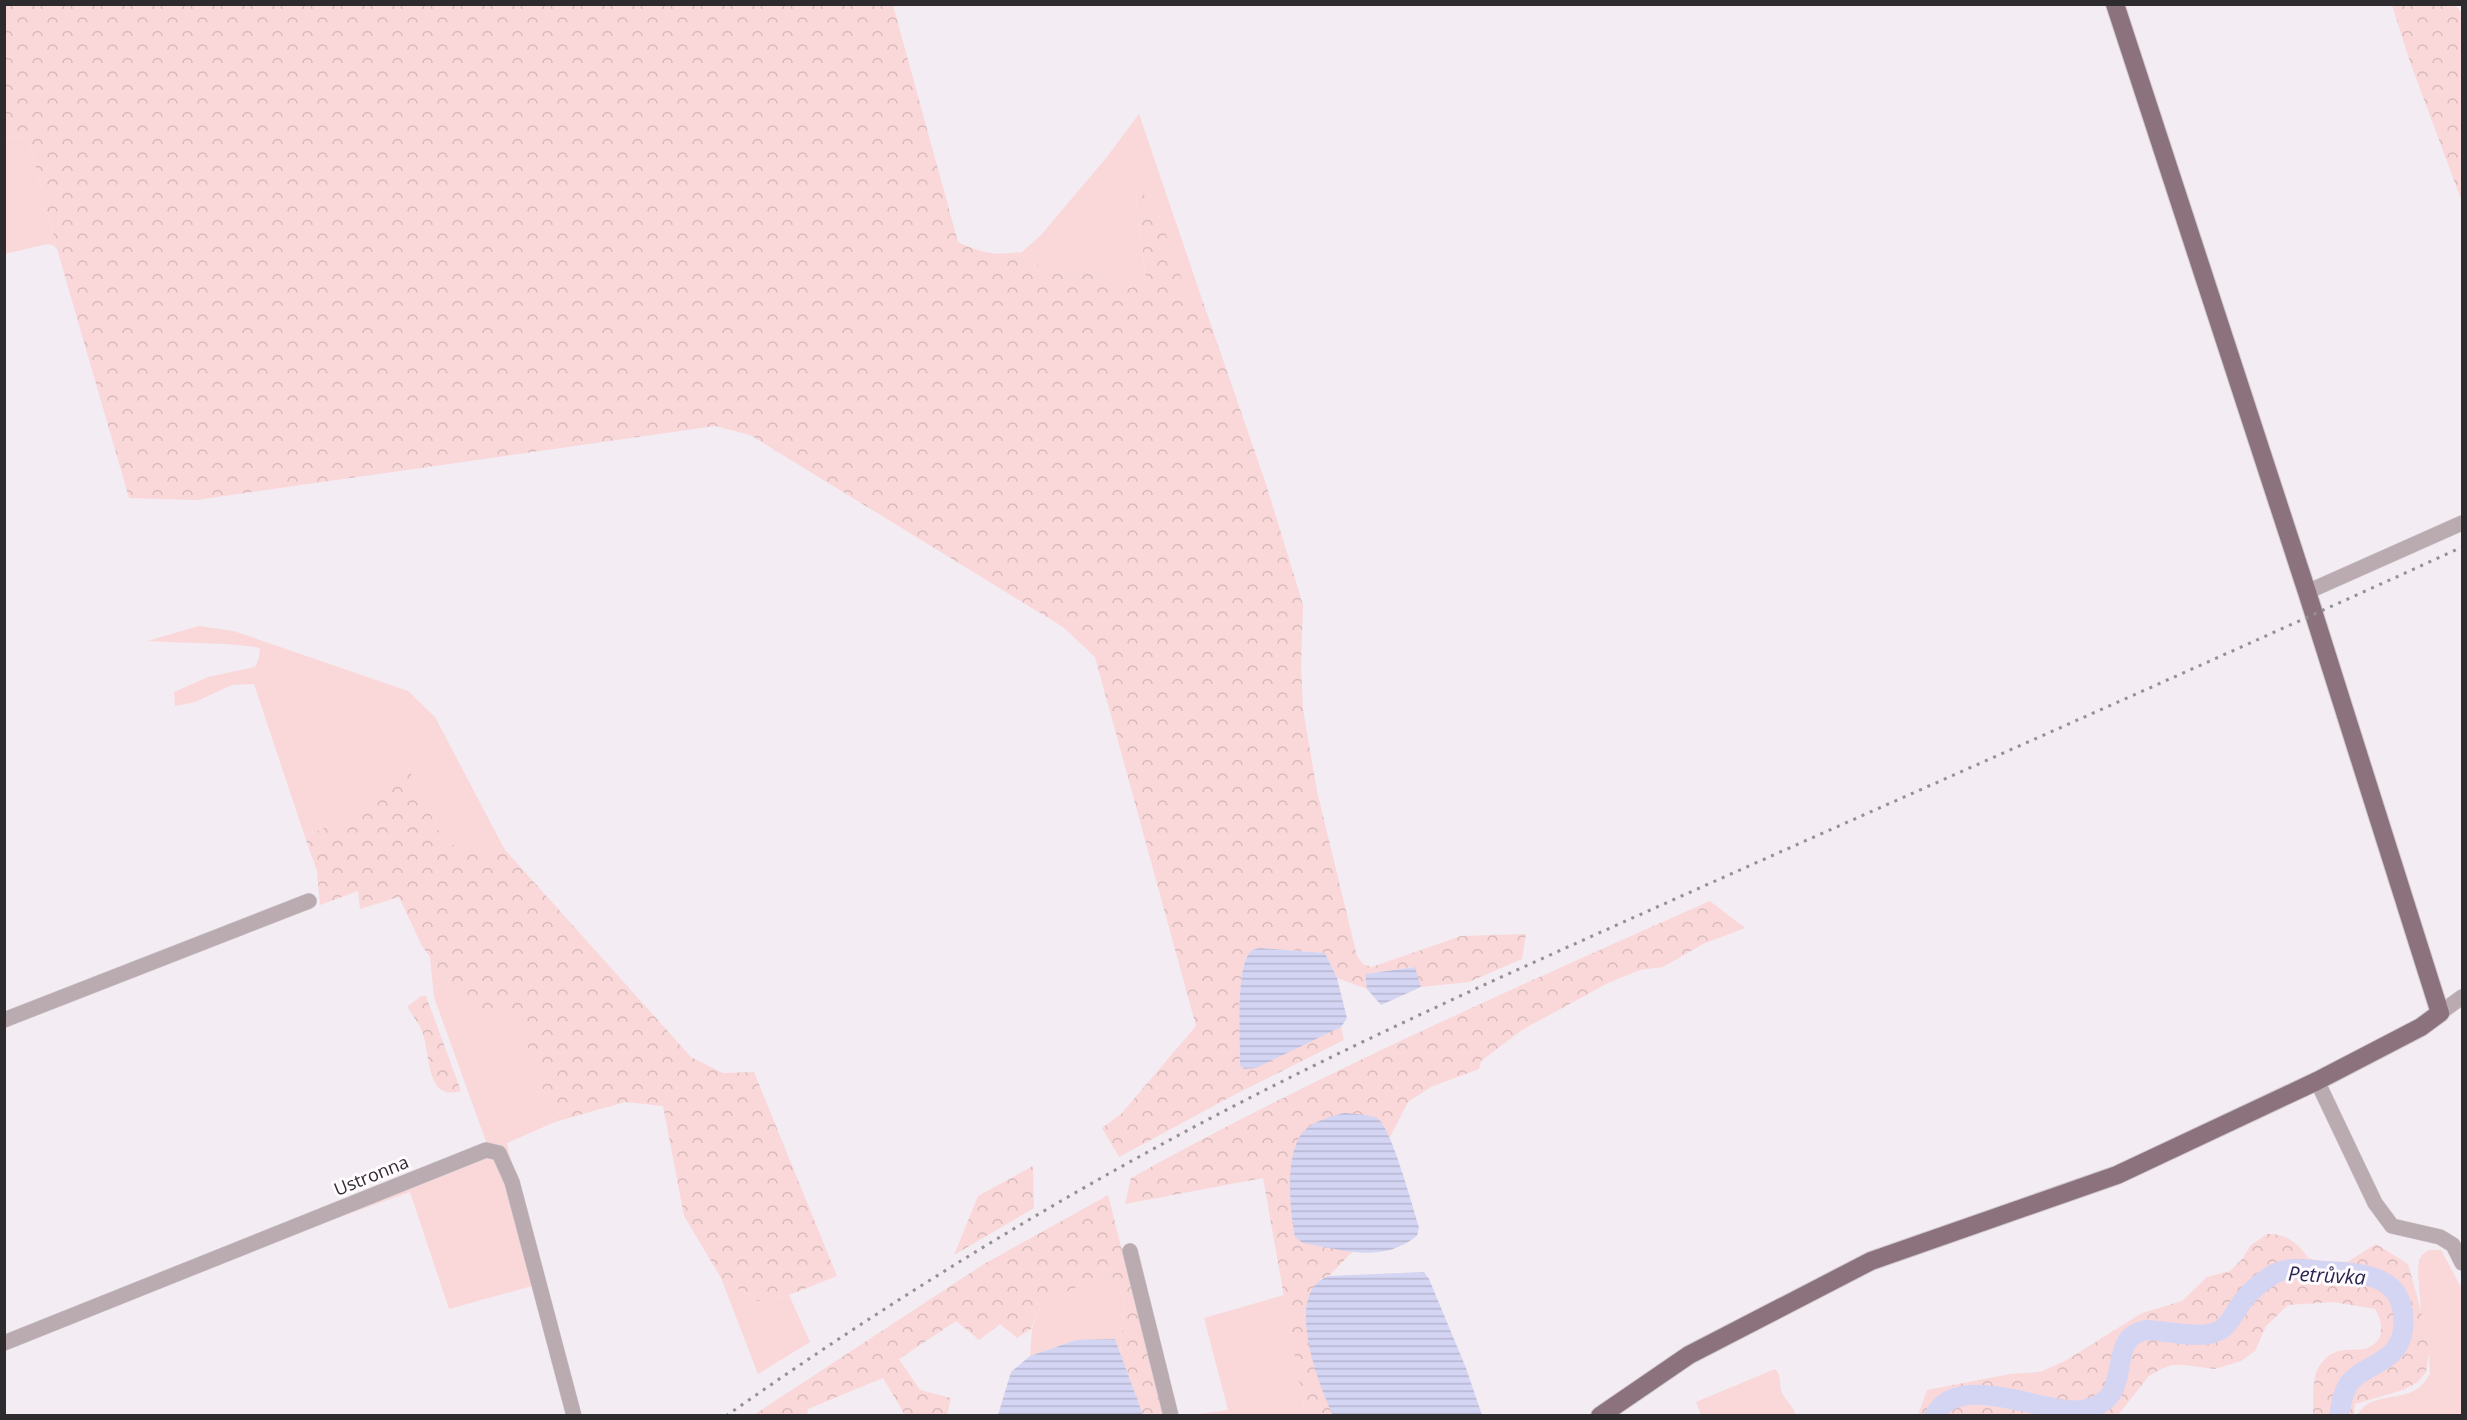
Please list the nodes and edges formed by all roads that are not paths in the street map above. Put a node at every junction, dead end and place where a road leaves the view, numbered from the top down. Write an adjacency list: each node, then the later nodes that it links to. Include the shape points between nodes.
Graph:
1 (2115, 4): 3 (main road)
2 (2463, 523): 3 (street)
3 (2307, 592): 6 (main road)
4 (309, 901): 7 (street)
5 (2463, 997): 6 (street)
6 (2440, 1013): 8 (main road)
7 (4, 1020)
8 (2317, 1081): 10 (street, via 2375,1203 2392,1226 2440,1237 2453,1245); 14 (main road, via 2116,1175 1871,1261 1689,1355)
9 (1130, 1251): 13 (street)
10 (2463, 1263)
11 (4, 1343): 12 (street, Ustronna, via 486,1150 499,1153 512,1182)
12 (574, 1416)
13 (1171, 1416)
14 (1600, 1416)

